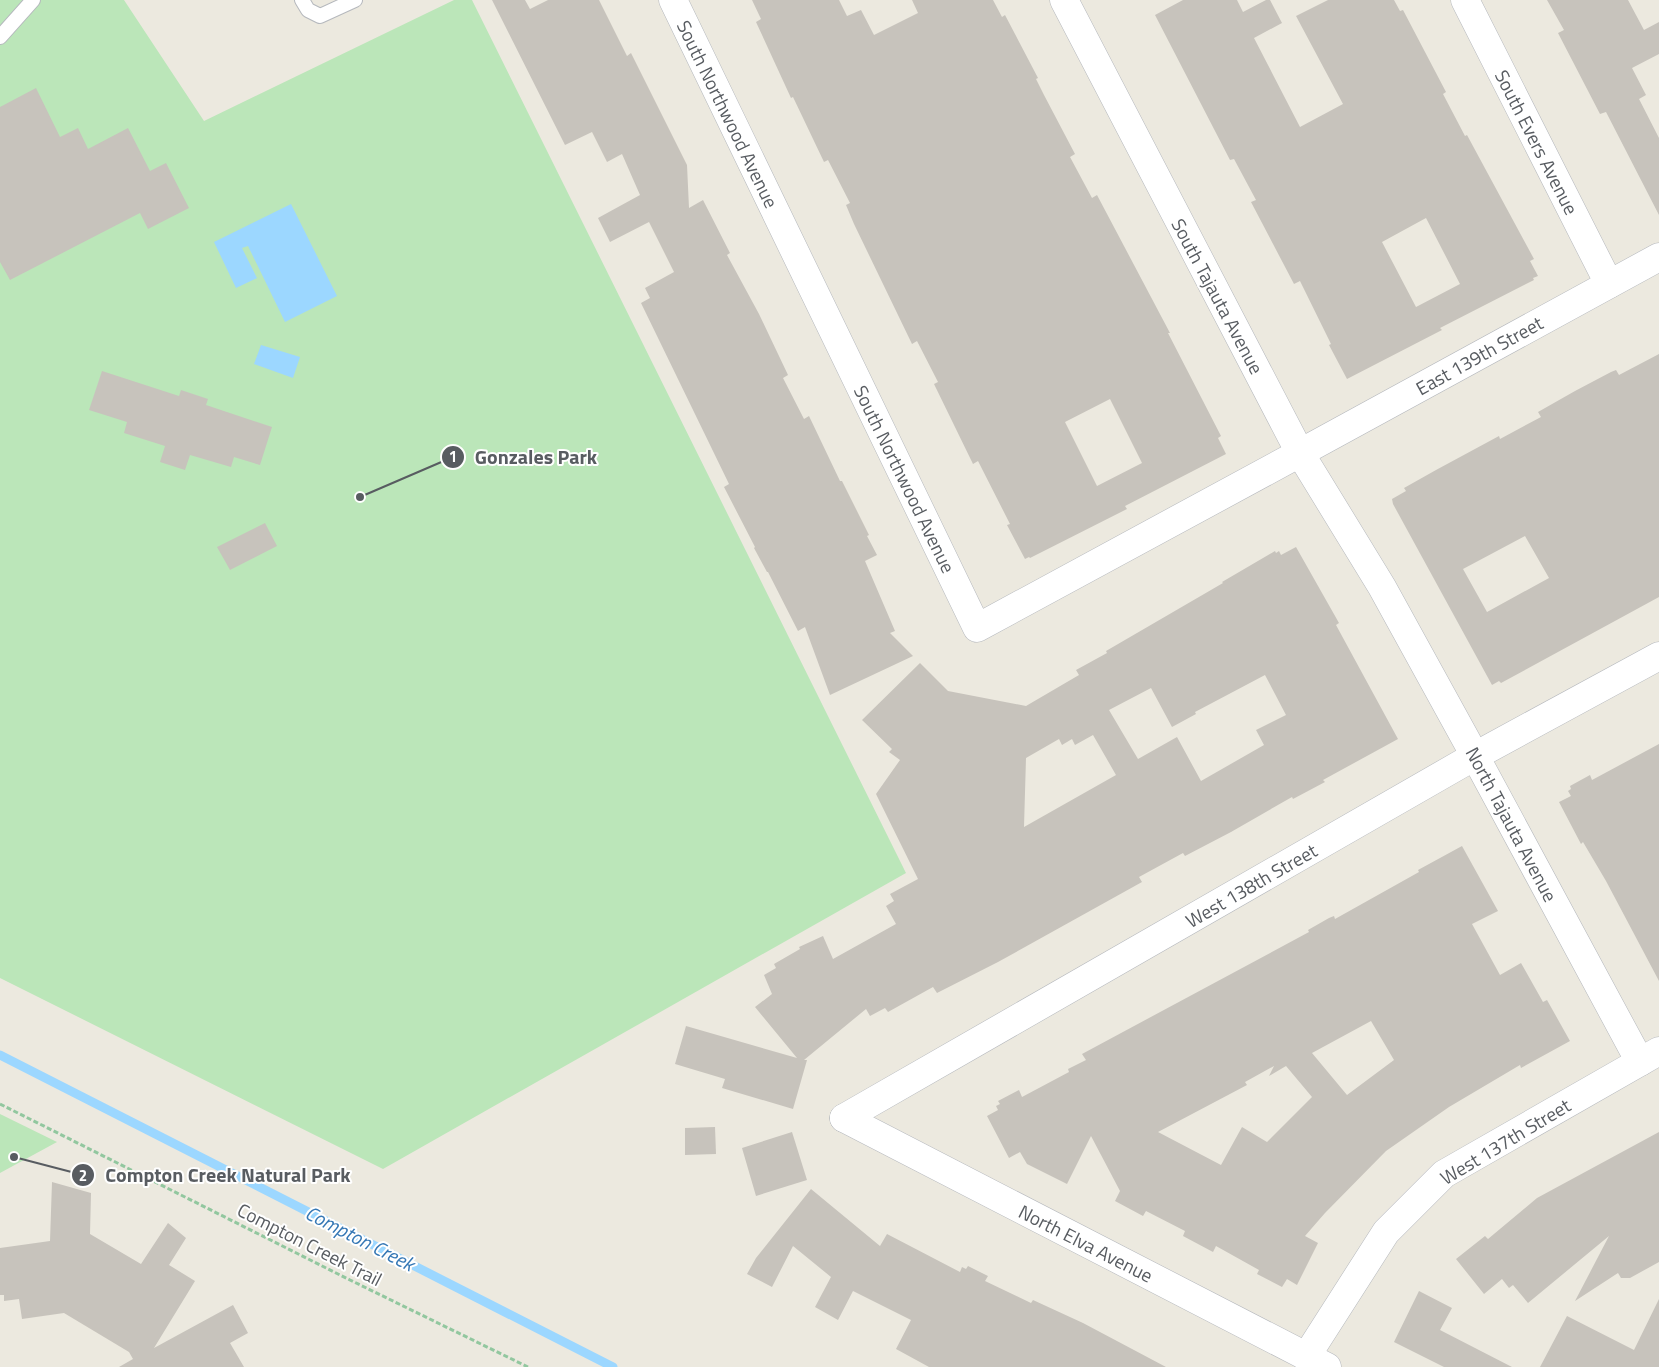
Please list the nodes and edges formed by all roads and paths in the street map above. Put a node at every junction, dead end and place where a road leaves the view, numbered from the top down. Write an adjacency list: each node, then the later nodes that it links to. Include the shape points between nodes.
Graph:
1 (33, 0): 7 (lane)
2 (302, 0): 3 (lane, via 308,10 320,16)
3 (355, 0)
4 (673, 0): 10 (street, South Northwood Avenue, via 977,628)
5 (1064, 0): 10 (street, South Tajauta Avenue)
6 (1465, 0): 9 (street, South Evers Avenue)
7 (0, 37)
8 (1659, 257): 9 (street, East 139th Street)
9 (1609, 284): 10 (street, East 139th Street)
10 (1300, 454): 11 (street, South Tajauta Avenue)
11 (1382, 587): 13 (street, North Tajauta Avenue)
12 (1659, 656): 13 (street, West 138th Street)
13 (1475, 756): 14 (street, North Tajauta Avenue); 16 (street, West 138th Street)
14 (1649, 1056): 17 (street, West 137th Street, via 1444,1174 1386,1232)
15 (0, 1104): 18 (path, Compton Creek Trail)
16 (844, 1118): 17 (street, North Elva Avenue)
17 (1317, 1362)
18 (528, 1367)

